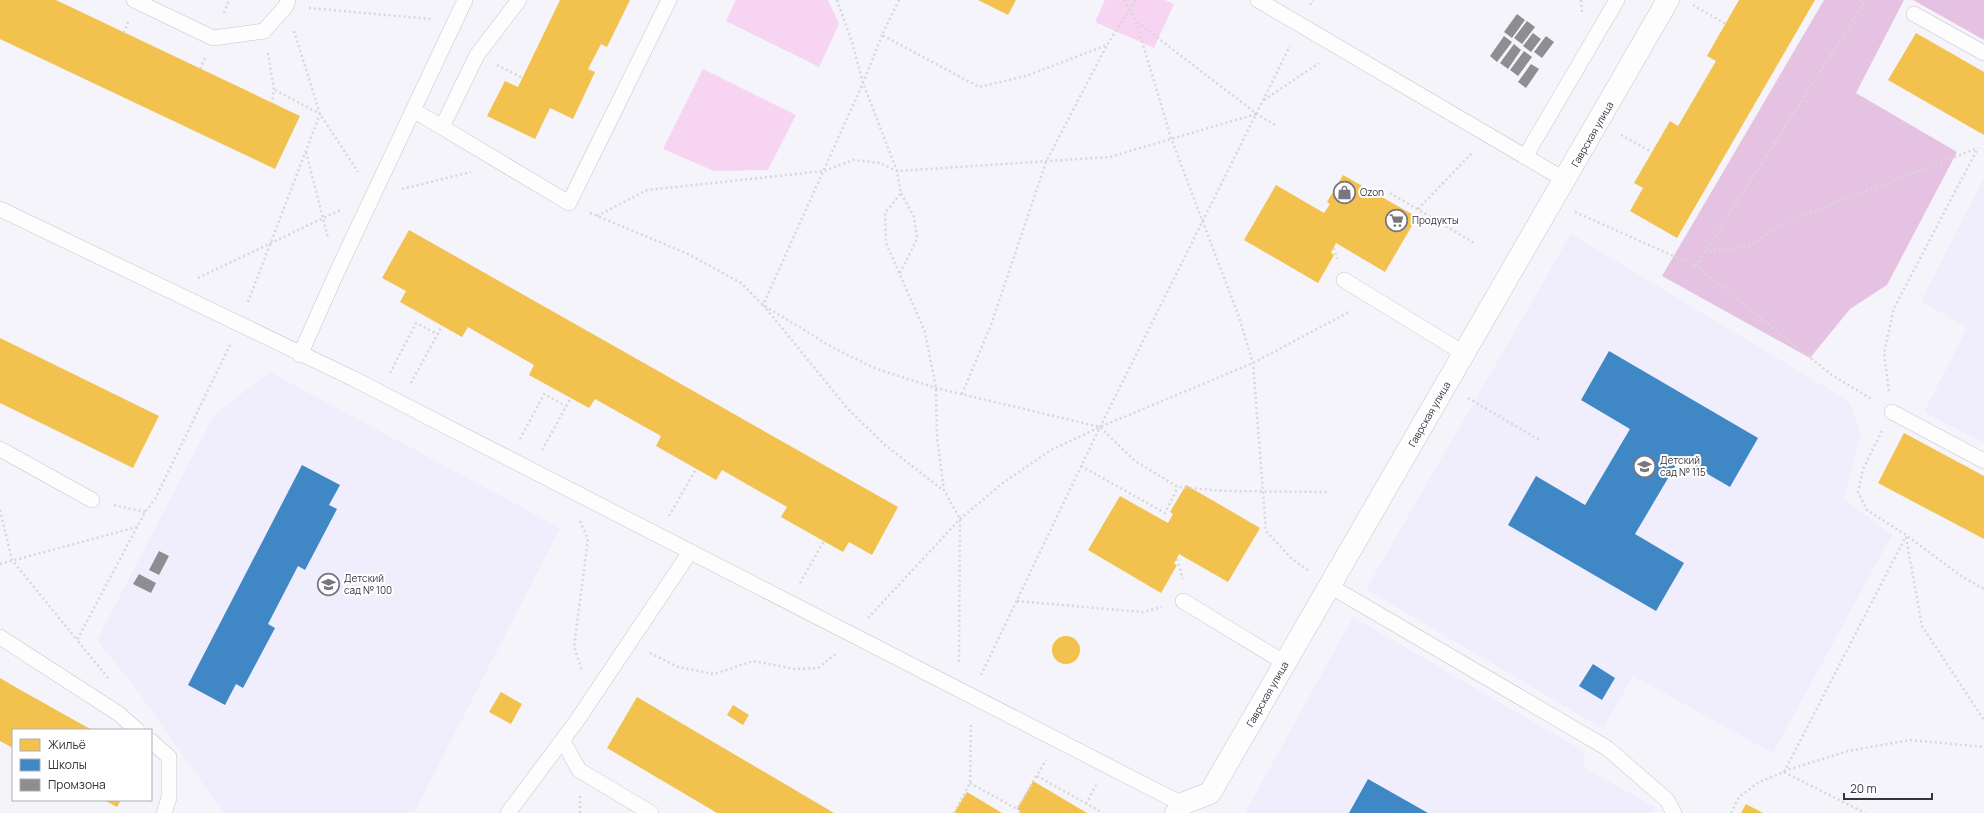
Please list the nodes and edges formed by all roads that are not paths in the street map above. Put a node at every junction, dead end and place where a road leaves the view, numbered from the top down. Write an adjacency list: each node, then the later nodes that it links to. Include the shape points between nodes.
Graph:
1 (134, 0): 8 (lane, via 213,38 264,31)
2 (465, 0): 11 (lane)
3 (519, 0): 12 (lane, via 477,55)
4 (669, 0): 12 (lane, via 569,203)
5 (1258, 0): 13 (lane)
6 (1617, 0): 13 (lane)
7 (1668, 0): 14 (street, Гаврская улица)
8 (287, 3)
9 (1914, 14): 10 (lane)
10 (1984, 53)
11 (413, 110): 12 (lane); 17 (lane)
12 (442, 127)
13 (1525, 156): 14 (lane)
14 (1565, 180): 18 (street, Гаврская улица)
15 (0, 209): 17 (lane)
16 (1344, 280): 18 (lane)
17 (300, 354): 23 (lane, via 380,392)
18 (1464, 354): 24 (street, Гаврская улица)
19 (1892, 412): 21 (lane)
20 (0, 449): 22 (lane)
21 (1984, 461)
22 (92, 500)
23 (690, 552): 29 (lane); 31 (lane, via 1057,740)
24 (1330, 586): 27 (street, Гаврская улица); 35 (lane, via 1607,748 1667,800)
25 (1183, 601): 27 (lane)
26 (0, 637): 28 (lane, via 119,714)
27 (1285, 663): 31 (street, Гаврская улица, via 1210,793)
28 (136, 729)
29 (563, 741): 33 (lane); 34 (lane, via 579,770)
30 (152, 742): 32 (lane, via 169,756 168,798)
31 (1179, 809)
32 (164, 813)
33 (508, 813)
34 (651, 813)
35 (1674, 813)

